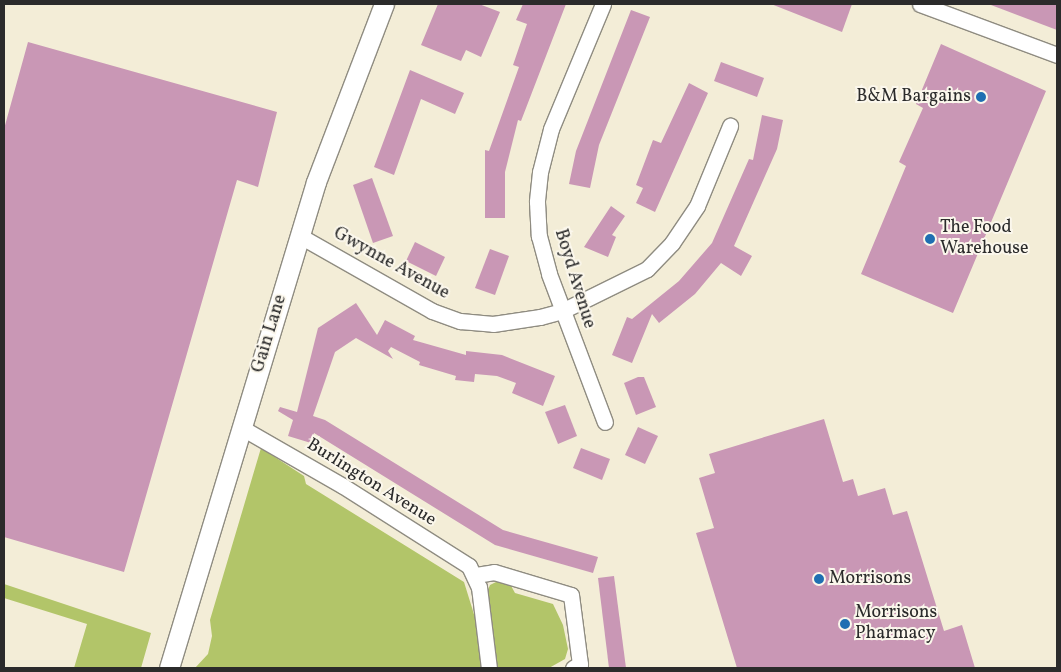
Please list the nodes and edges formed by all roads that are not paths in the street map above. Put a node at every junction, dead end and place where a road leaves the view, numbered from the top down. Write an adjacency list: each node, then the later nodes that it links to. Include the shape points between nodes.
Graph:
1 (384, 4): 6 (street, Gain Lane, via 334,129)
2 (603, 4): 7 (street, Boyd Avenue, via 551,129 540,172 537,202 539,236)
3 (920, 4): 4 (street)
4 (1057, 55)
5 (730, 126): 7 (street, Gwynne Avenue, via 697,206 672,243 647,269)
6 (300, 236): 7 (street, Gwynne Avenue, via 432,311 460,321 493,324); 9 (street, Gain Lane)
7 (562, 311): 8 (street, Boyd Avenue)
8 (604, 422)
9 (242, 428): 10 (street, Burlington Avenue, via 343,486 469,566); 11 (street, Gain Lane)
10 (476, 575): 12 (street); 13 (street, via 494,572 571,595 580,664)
11 (169, 668)
12 (489, 668)
13 (573, 668)

